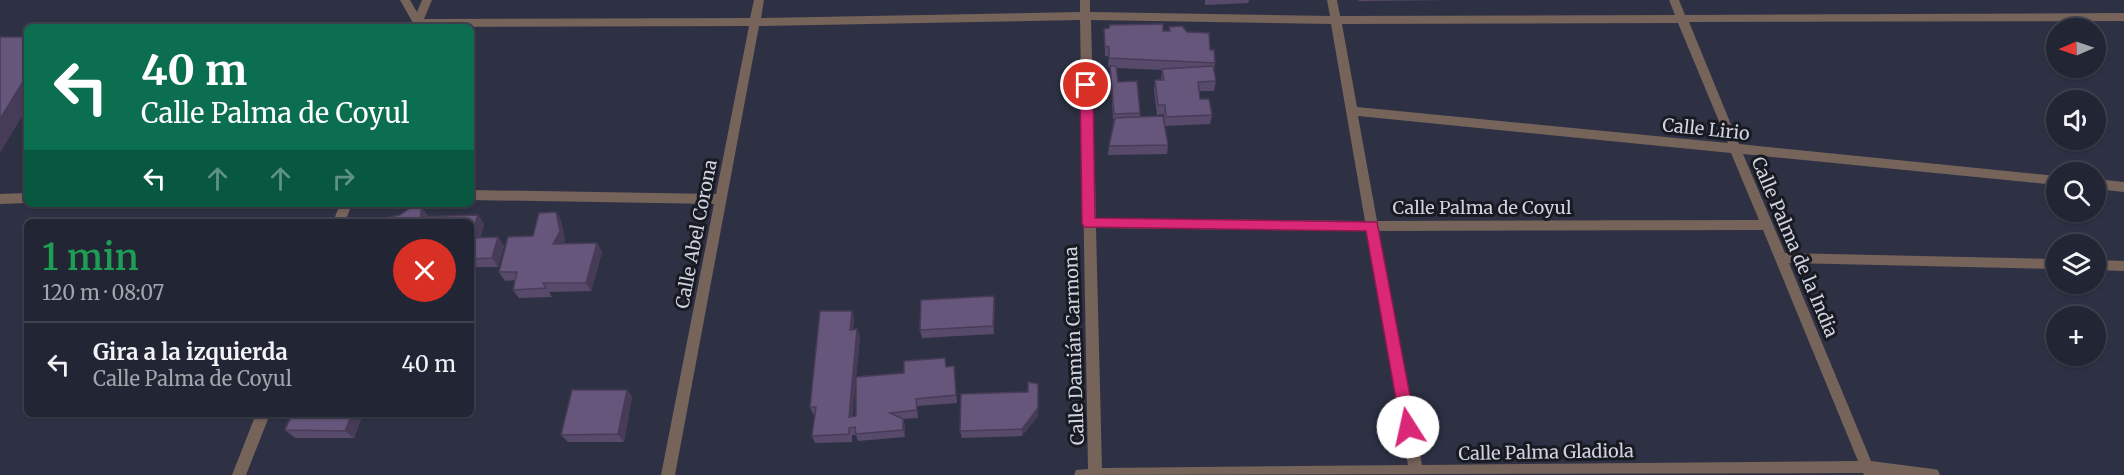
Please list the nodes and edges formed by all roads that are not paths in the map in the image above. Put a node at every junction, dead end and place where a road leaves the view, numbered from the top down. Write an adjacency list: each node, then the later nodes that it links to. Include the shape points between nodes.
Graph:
1 (405, 0): 12 (street)
2 (427, 0): 13 (street)
3 (759, 0): 11 (street, Calle Abel Corona)
4 (1085, 0): 7 (street, Calle Damián Carmona)
5 (1332, 0): 10 (street)
6 (1674, 0): 9 (street, Calle Palma de la India)
7 (1085, 16): 10 (street); 11 (street); 24 (street, Calle Damián Carmona)
8 (2124, 17): 9 (street)
9 (1682, 19): 10 (street); 16 (street, Calle Palma de la India)
10 (1336, 20): 15 (street)
11 (755, 22): 14 (street); 23 (street, Calle Abel Corona)
12 (417, 24)
13 (417, 24)
14 (474, 24)
15 (1352, 111): 16 (street, Calle Lirio); 26 (street)
16 (1735, 150): 17 (street, Calle Lirio); 25 (street, Calle Palma de la India)
17 (2046, 179)
18 (2106, 185): 19 (street)
19 (2124, 187)
20 (474, 195): 23 (street)
21 (24, 198): 22 (street)
22 (0, 199)
23 (721, 199): 35 (street, Calle Abel Corona)
24 (1089, 223): 26 (street, Calle Palma de Coyul); 37 (street, Calle Damián Carmona)
25 (1767, 225): 26 (street, Calle Palma de Coyul); 27 (street, Calle Palma de la India)
26 (1372, 226): 32 (street)
27 (1781, 258): 28 (street); 33 (street, Calle Palma de la India)
28 (2046, 264)
29 (2106, 265): 30 (street)
30 (2124, 266)
31 (262, 417): 34 (street)
32 (1416, 471): 33 (street, Calle Palma Gladiola); 37 (street, Calle Palma Gladiola)
33 (1869, 471): 38 (street, Calle Palma Gladiola)
34 (239, 475)
35 (668, 475)
36 (1081, 475): 37 (street, Calle Palma Gladiola)
37 (1095, 475)
38 (1933, 475)

